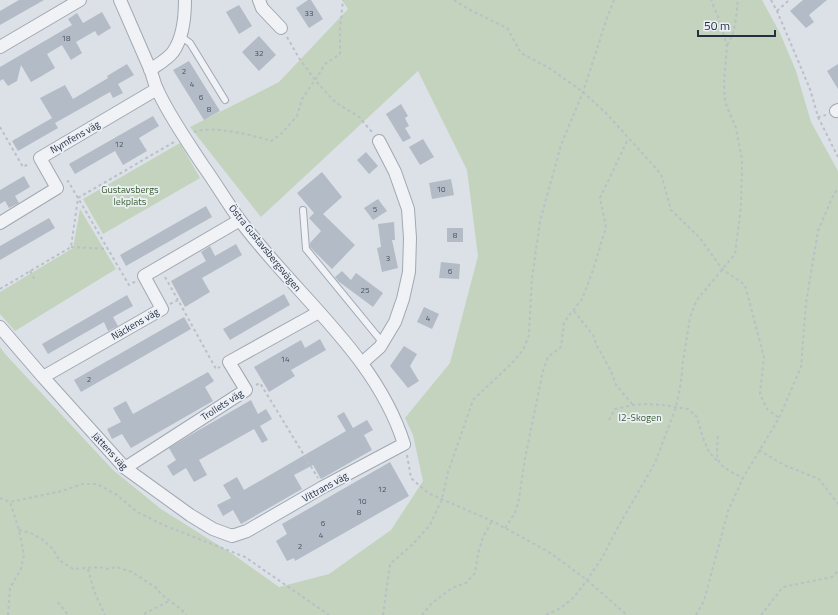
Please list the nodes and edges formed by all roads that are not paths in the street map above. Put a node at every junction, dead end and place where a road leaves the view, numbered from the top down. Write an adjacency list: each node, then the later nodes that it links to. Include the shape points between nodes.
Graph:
1 (80, 0): 7 (street)
2 (120, 0): 8 (street, Östra Gustavsbergsvägen)
3 (185, 0): 6 (street, via 185,16)
4 (259, 0): 5 (street, via 262,8)
5 (281, 28)
6 (180, 36): 8 (street, via 173,53); 10 (lane, via 190,43)
7 (0, 47)
8 (150, 70): 9 (street, Östra Gustavsbergsvägen)
9 (157, 89): 13 (street, Östra Gustavsbergsvägen, via 184,137); 14 (street, Nymfens väg, via 40,158 57,188)
10 (225, 100)
11 (379, 141): 17 (street, via 395,172 408,209 410,238 409,272 403,299)
12 (303, 210): 17 (lane, via 306,249)
13 (240, 220): 15 (street, Östra Gustavsbergsvägen, via 287,278); 19 (street, Näckens väg, via 144,276 162,309)
14 (0, 223)
15 (319, 312): 18 (street, Östra Gustavsbergsvägen); 21 (street, Trollets väg, via 229,362 246,390)
16 (0, 327): 19 (street, Jättens väg)
17 (383, 343): 18 (street)
18 (362, 363): 20 (street, Östra Gustavsbergsvägen, via 398,425)
19 (43, 377): 21 (street, Jättens väg)
20 (404, 444): 22 (street, Vittrans väg)
21 (125, 468): 22 (street, Jättens väg, via 213,529 232,536)
22 (247, 531)

